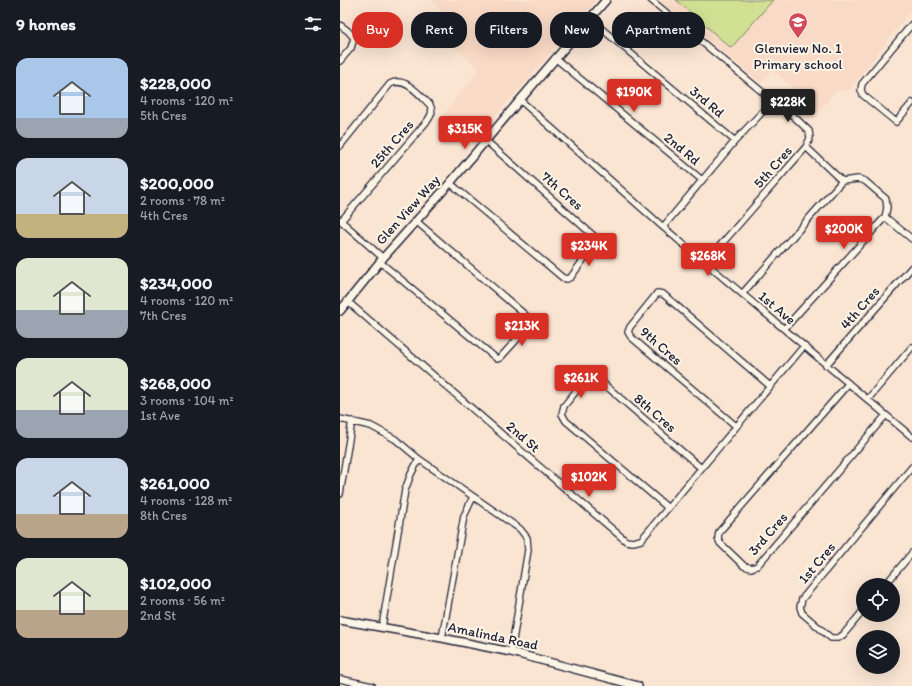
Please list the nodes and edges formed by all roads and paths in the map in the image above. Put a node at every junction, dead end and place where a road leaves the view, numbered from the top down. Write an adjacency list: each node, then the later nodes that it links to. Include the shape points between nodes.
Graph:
1 (606, 0): 3 (street, Glen View Way)
2 (651, 0): 11 (street, via 766,95)
3 (596, 12)
4 (912, 24): 12 (street, via 862,84 861,90 863,95 896,122)
5 (340, 25): 9 (street, via 354,38 351,48)
6 (604, 31): 14 (street, 3rd Rd)
7 (564, 48): 8 (street, Glen View Way)
8 (555, 58): 10 (street, Glen View Way); 17 (street, 2nd Rd)
9 (340, 61)
10 (520, 100): 13 (street, Glen View Way); 23 (street, 1st Ave)
11 (768, 101): 14 (street, via 766,108); 16 (street, via 785,108 809,131 810,138)
12 (912, 103)
13 (485, 140): 19 (street, Glen View Way); 19 (street, 7th Cres, via 595,237 594,245 571,276 568,279 563,278)
14 (735, 141): 17 (street)
15 (340, 146): 21 (street, 25th Cres, via 395,81 406,84 432,109 428,120)
16 (806, 147): 18 (street, 5th Cres); 26 (street, 5th Cres)
17 (702, 180): 23 (street)
18 (842, 181): 20 (street, via 865,181 881,194 886,199); 28 (street)
19 (450, 183): 22 (street, Glen View Way)
20 (885, 217): 24 (street); 31 (street)
21 (341, 220): 25 (street)
22 (416, 221): 25 (street, Glen View Way); 25 (street, via 530,320 531,324 497,359)
23 (663, 227): 26 (street, 1st Ave)
24 (912, 239)
25 (381, 260): 29 (street, Glen View Way)
26 (706, 263): 28 (street, 1st Ave)
27 (912, 267): 34 (street, 4th Cres)
28 (742, 294): 31 (street, 1st Ave)
29 (347, 302): 30 (street, Glen View Way); 48 (street, 2nd St, via 626,541 641,540)
30 (340, 311)
31 (784, 329): 32 (street, 1st Ave)
32 (804, 346): 34 (street, 1st Ave); 36 (street, 2nd St)
33 (912, 348): 37 (street)
34 (826, 365): 35 (street, 1st Ave)
35 (848, 384): 37 (street, 1st Ave); 38 (street, 3rd Cres, via 719,532 720,543 744,566 757,566)
36 (770, 386): 41 (street, 2nd St); 41 (street, 9th Cres, via 663,294 657,293 654,296 628,332)
37 (868, 399): 38 (street, 1st Ave)
38 (886, 415): 42 (street, 1st Ave)
39 (340, 419): 40 (street)
40 (352, 421): 43 (street, via 371,426 395,439); 46 (street)
41 (736, 426): 45 (street, 2nd St)
42 (911, 434)
43 (419, 459): 47 (street); 53 (street, via 405,490)
44 (912, 467): 51 (street, 1st Cres, via 802,599 802,613 831,638 843,635)
45 (701, 468): 48 (street, 2nd St); 48 (street, 8th Cres, via 597,378 590,377 585,380 564,406 562,414 566,421)
46 (340, 494)
47 (473, 497): 54 (street, via 464,516); 55 (street, via 520,529 527,538 528,550)
48 (668, 508)
49 (912, 553): 50 (street)
50 (891, 578)
51 (856, 619)
52 (340, 620): 53 (street, Amalinda Road)
53 (382, 627): 54 (street, Amalinda Road)
54 (442, 638): 55 (street, Amalinda Road)
55 (511, 652): 58 (street, Amalinda Road)
56 (340, 679): 57 (street)
57 (372, 686)
58 (638, 686)

